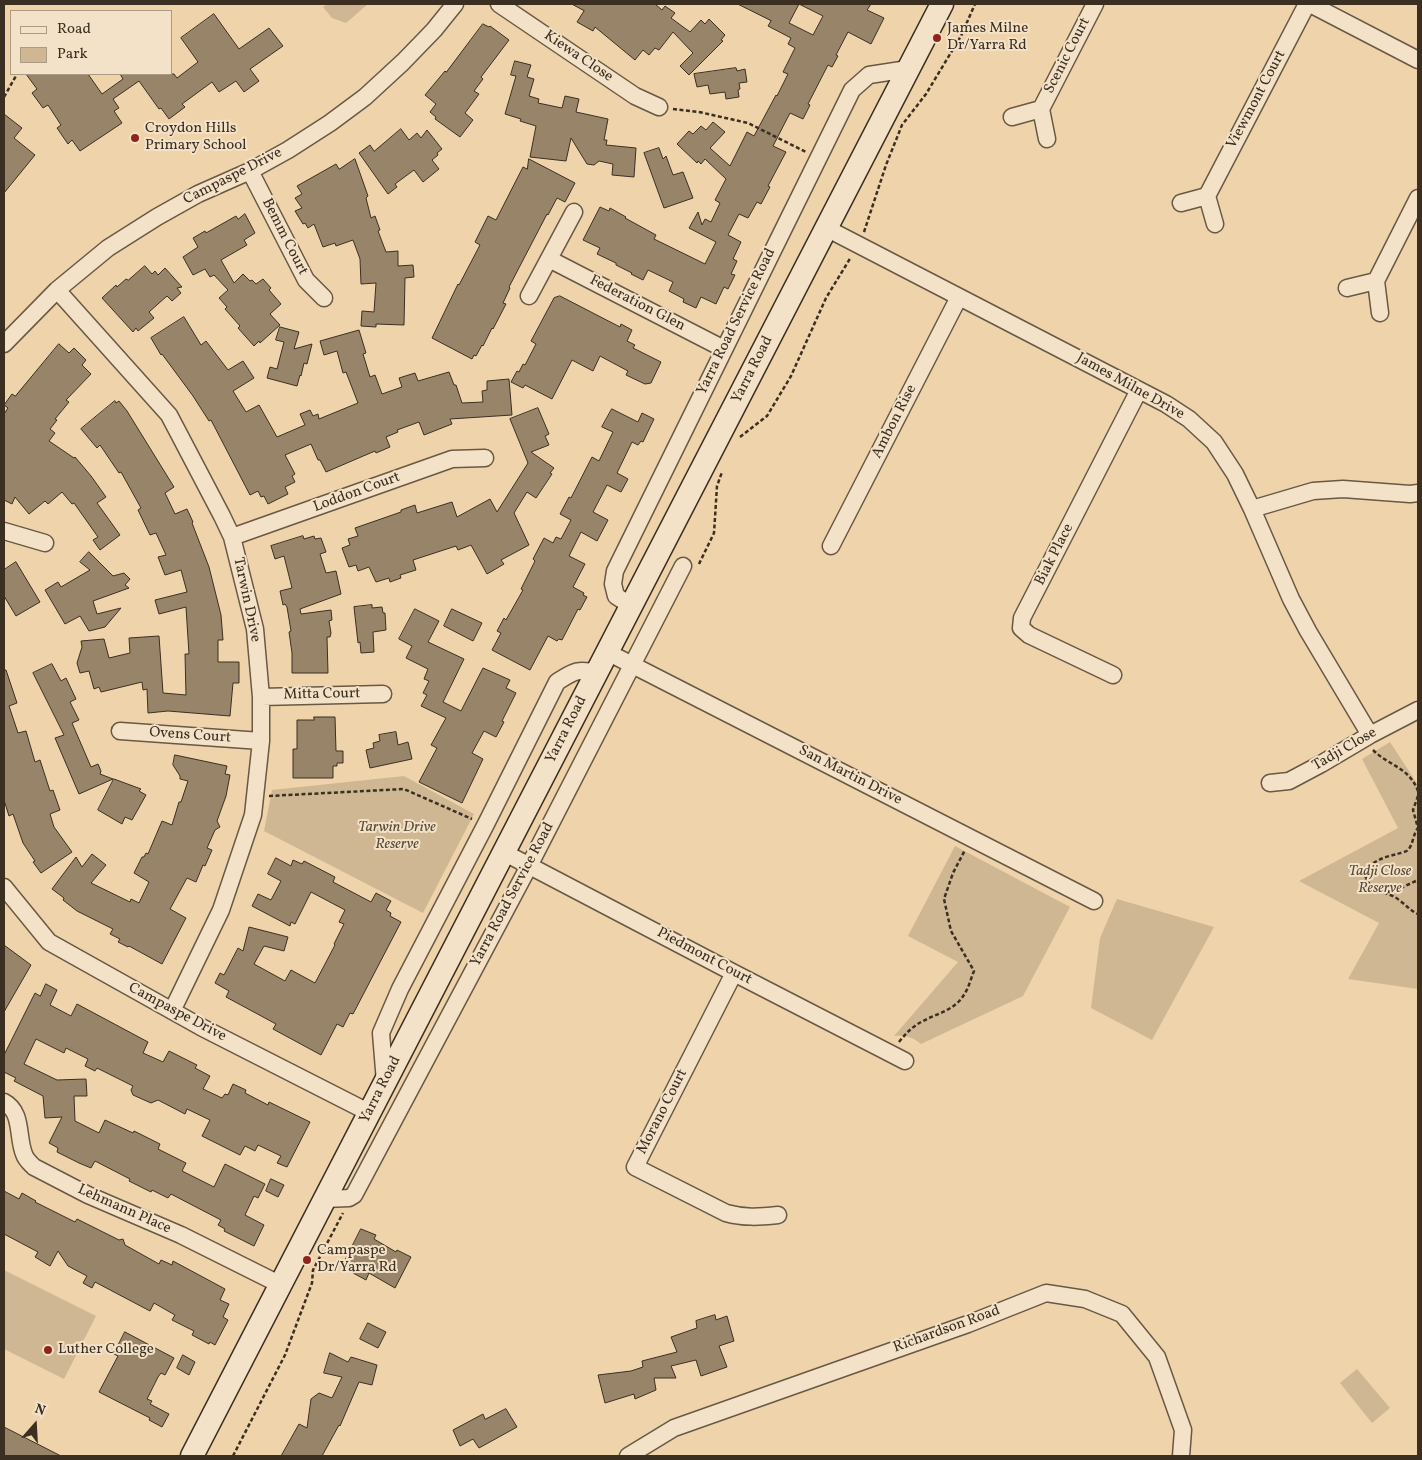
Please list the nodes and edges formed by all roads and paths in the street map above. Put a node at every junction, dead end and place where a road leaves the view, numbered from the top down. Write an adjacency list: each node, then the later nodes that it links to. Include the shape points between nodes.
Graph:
1 (456, 4): 16 (street, Campaspe Drive, via 403,62 365,97 330,123)
2 (499, 4): 11 (street, Kiewa Close, via 635,96)
3 (942, 4): 8 (main road, Yarra Road)
4 (975, 4): 23 (path, via 961,36 926,94 902,125)
5 (1095, 4): 12 (street, Scenic Court)
6 (1308, 4): 7 (street); 17 (street, Viewmont Court)
7 (1418, 60)
8 (908, 69): 15 (street, Yarra Road Service Road, via 869,75 852,90); 22 (main road, Yarra Road)
9 (16, 75): 10 (path)
10 (4, 97)
11 (659, 107): 15 (path, via 748,123)
12 (1042, 109): 13 (street, Scenic Court); 14 (street, Scenic Court)
13 (1012, 117)
14 (1047, 139)
15 (818, 158): 33 (street, Yarra Road Service Road)
16 (250, 171): 27 (street, Campaspe Drive, via 156,217 108,248); 30 (street, Bemm Court, via 306,280)
17 (1207, 196): 19 (street); 21 (street)
18 (1418, 198): 25 (street)
19 (1181, 203)
20 (574, 212): 24 (street)
21 (1214, 224)
22 (826, 228): 23 (street, James Milne Drive); 45 (main road, Yarra Road)
23 (859, 245): 29 (street, James Milne Drive); 35 (path, via 826,298 791,376 767,416)
24 (550, 259): 28 (street); 33 (street, Federation Glen)
25 (1376, 281): 26 (street); 31 (street)
26 (1347, 288)
27 (58, 290): 32 (street, Campaspe Drive); 41 (street, Tarwin Drive, via 169,415)
28 (529, 296)
29 (959, 297): 34 (street, James Milne Drive); 43 (street, Ambon Rise)
30 (324, 298)
31 (1380, 313)
32 (4, 344)
33 (724, 349): 45 (street, Yarra Road Service Road, via 615,571 613,584 616,596)
34 (1139, 390): 39 (street, James Milne Drive, via 1189,419 1214,442); 49 (street, Biak Place, via 1022,618 1021,628 1028,635)
35 (739, 438)
36 (485, 458): 41 (street, Loddon Court, via 452,459)
37 (723, 468): 44 (path, via 714,533)
38 (1418, 493): 39 (street, via 1343,489 1313,491)
39 (1252, 509): 54 (street, James Milne Drive, via 1291,599)
40 (4, 531): 42 (street)
41 (232, 538): 51 (street, Tarwin Drive, via 255,629)
42 (45, 543)
43 (831, 546)
44 (690, 566): 47 (street, Yarra Road Service Road)
45 (630, 605): 46 (main road, Yarra Road)
46 (607, 652): 47 (street, San Martin Drive); 48 (main road, Yarra Road)
47 (631, 665): 62 (street, San Martin Drive); 64 (street, Yarra Road Service Road)
48 (596, 673): 60 (street, via 576,671 557,682); 63 (main road, Yarra Road)
49 (1113, 675)
50 (383, 694): 51 (street, Mitta Court)
51 (261, 697): 55 (street, Tarwin Drive)
52 (1418, 710): 54 (street, Tadji Close)
53 (120, 731): 55 (street, Ovens Court)
54 (1368, 737): 56 (street, Tadji Close, via 1289,781); 57 (path, via 1372,750 1408,774)
55 (261, 741): 59 (street, Tarwin Drive)
56 (1270, 783)
57 (1418, 791)
58 (1418, 796): 61 (path, via 1413,810)
59 (255, 797): 60 (path, via 404,789); 71 (street, Tarwin Drive, via 253,814 221,910)
60 (486, 824): 74 (street, via 381,1033)
61 (1418, 828): 67 (path, via 1409,849 1369,866 1365,875 1369,884)
62 (972, 838): 68 (street, San Martin Drive); 72 (path, via 953,873 944,899 952,931 974,971 965,995 948,1010 913,1027)
63 (503, 852): 64 (street, Piedmont Court); 74 (main road, Yarra Road)
64 (529, 866): 70 (street, Piedmont Court); 77 (street, Yarra Road Service Road)
65 (1418, 880): 67 (path)
66 (4, 887): 71 (street, Campaspe Drive, via 49,942)
67 (1386, 892): 69 (path)
68 (1094, 900)
69 (1418, 914)
70 (734, 973): 72 (street, Piedmont Court); 79 (street, Morano Court, via 635,1167 726,1213 752,1218)
71 (172, 1011): 76 (street, Campaspe Drive)
72 (891, 1053): 73 (street, Piedmont Court)
73 (905, 1061)
74 (385, 1083): 76 (main road, Yarra Road)
75 (4, 1102): 80 (street, Lehmann Place, via 14,1112 23,1152 34,1167 88,1195 181,1235)
76 (370, 1113): 78 (main road, Yarra Road)
77 (354, 1194): 78 (street, via 349,1198); 82 (path, via 313,1270 312,1283 285,1355)
78 (325, 1199): 80 (main road, Yarra Road)
79 (778, 1215)
80 (281, 1286): 81 (main road, Yarra Road)
81 (192, 1456)
82 (233, 1456)
83 (628, 1456): 84 (street, Richardson Road, via 674,1428 1046,1293 1085,1299 1122,1314 1157,1357 1183,1430)
84 (1181, 1456)

